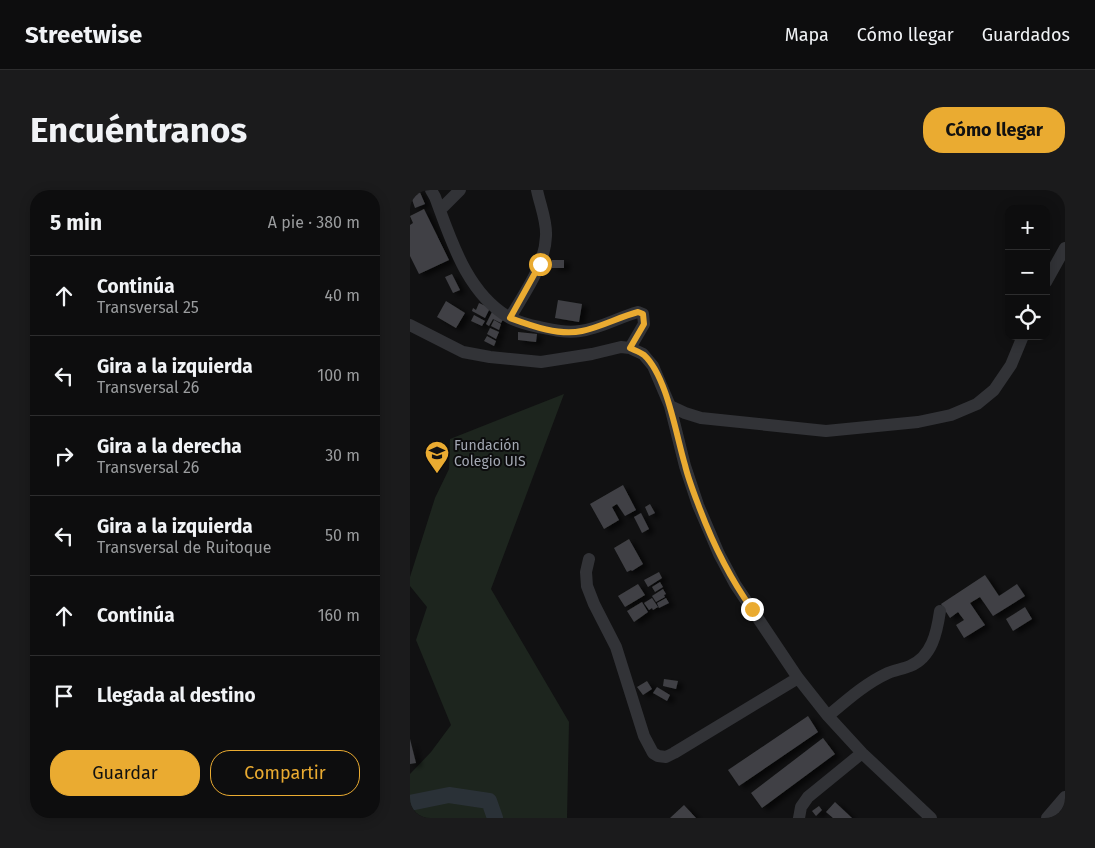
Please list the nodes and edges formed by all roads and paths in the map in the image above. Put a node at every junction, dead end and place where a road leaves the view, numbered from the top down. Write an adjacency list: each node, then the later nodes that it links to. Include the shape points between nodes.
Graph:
1 (431, 190): 4 (street)
2 (460, 190): 4 (street)
3 (537, 190): 7 (street, via 546,236 540,264)
4 (440, 210): 7 (street, via 458,256 476,286)
5 (1065, 248): 6 (street)
6 (1050, 275)
7 (510, 318): 10 (street, via 566,332 589,329 638,312 643,314 644,324)
8 (410, 325): 10 (street, via 463,352 540,362)
9 (1021, 340): 11 (street, via 1011,365 994,390 977,404 951,415 918,422 826,431 701,418)
10 (630, 348): 11 (street, via 643,354 653,366)
11 (670, 406): 14 (street, via 685,466 719,554 735,584)
12 (589, 559): 14 (street, via 587,586 616,647 644,736 658,756 674,753)
13 (940, 610): 15 (street, via 930,647 920,661 888,673 854,694)
14 (798, 678): 15 (street)
15 (828, 716): 16 (street)
16 (862, 753): 18 (street, via 808,797); 19 (street)
17 (1065, 797): 20 (street)
18 (799, 818)
19 (931, 818)
20 (1047, 818)

